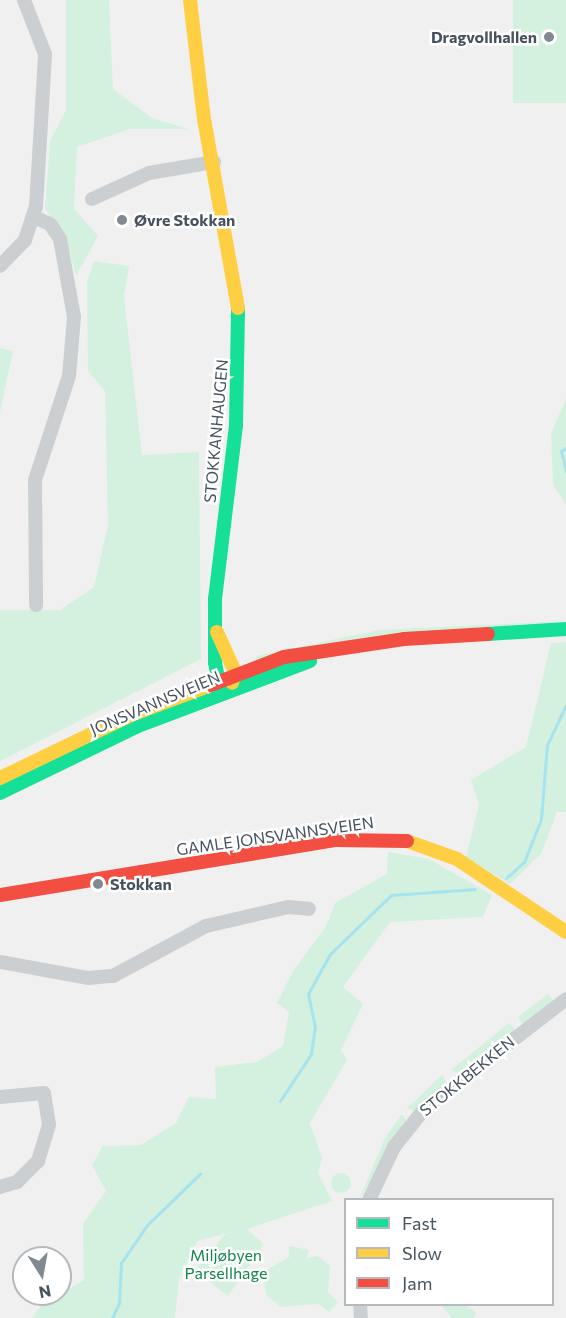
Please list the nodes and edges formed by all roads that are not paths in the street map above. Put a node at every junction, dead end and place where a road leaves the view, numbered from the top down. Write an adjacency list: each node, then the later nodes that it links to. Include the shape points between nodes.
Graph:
1 (24, 0): 5 (street, via 45,54)
2 (190, 0): 3 (street, STOKKANHAUGEN)
3 (214, 162): 4 (street, via 149,173); 9 (street, STOKKANHAUGEN, via 238,296 240,368 216,574)
4 (92, 199)
5 (34, 217): 6 (street, via 20,247); 7 (street, via 50,224 60,239 74,317 69,376 35,480)
6 (0, 266)
7 (36, 605)
8 (566, 629): 10 (street, JONSVANNSVEIEN, via 404,639)
9 (217, 632): 11 (street, STOKKANHAUGEN); 12 (street, STOKKANHAUGEN)
10 (326, 651): 11 (street, JONSVANNSVEIEN, via 314,649); 13 (street, JONSVANNSVEIEN)
11 (235, 672): 12 (street, JONSVANNSVEIEN); 13 (street)
12 (218, 678): 13 (street); 14 (street, JONSVANNSVEIEN)
13 (231, 689): 15 (street, JONSVANNSVEIEN)
14 (0, 778)
15 (0, 793)
16 (0, 895): 18 (street, GAMLE JONSVANNSVEIEN, via 335,840 397,837 457,859)
17 (309, 909): 19 (street, via 288,907 206,926 112,976 88,978)
18 (566, 932)
19 (0, 962)
20 (566, 999): 23 (street, STOKKBEKKEN, via 426,1107 390,1152)
21 (0, 1098): 22 (street, via 44,1093 49,1125 38,1161 17,1182)
22 (0, 1187)
23 (370, 1198)

